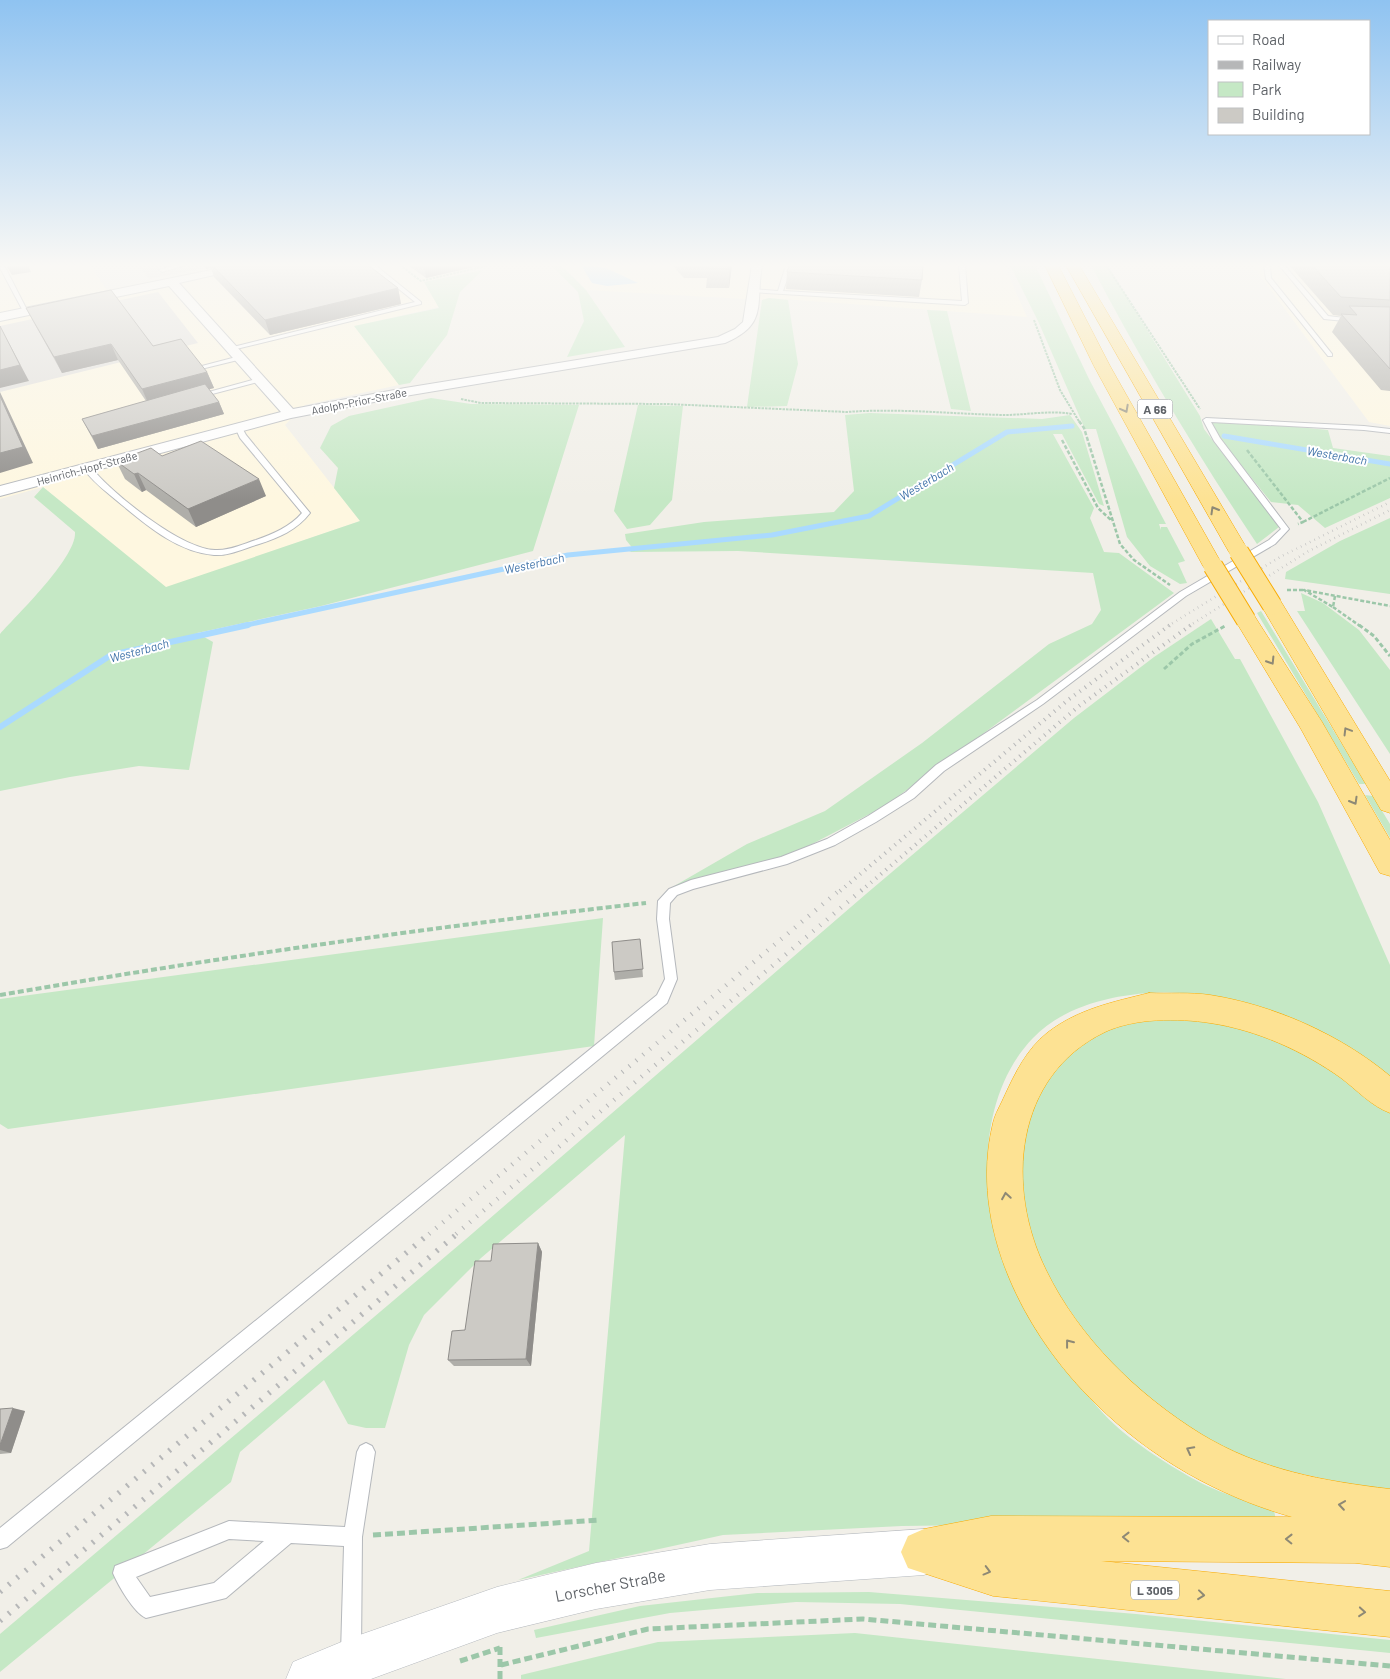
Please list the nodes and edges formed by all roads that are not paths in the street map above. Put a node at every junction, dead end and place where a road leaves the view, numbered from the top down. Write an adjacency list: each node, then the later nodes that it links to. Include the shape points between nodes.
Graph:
1 (227, 343): 7 (street)
2 (270, 343): 7 (lane)
3 (701, 343): 12 (street, Adolph-Prior-Straße)
4 (1091, 343): 18 (highway, A 66, one-way to 18, bridge, via 1213,566 1312,728)
5 (1118, 343): 17 (highway, A 66, one-way to 5, bridge)
6 (1321, 343): 8 (lane)
7 (236, 353): 9 (lane); 10 (street)
8 (1330, 355)
9 (201, 367)
10 (260, 380): 11 (lane); 12 (street)
11 (187, 399)
12 (290, 414): 13 (street, Heinrich-Hopf-Straße)
13 (239, 427): 15 (street, Heinrich-Hopf-Straße); 15 (lane, via 306,512 291,527 276,535 218,553 194,550 158,528 94,477)
14 (1390, 431): 24 (lane, via 1206,420 1285,529 1272,542 1183,594 1040,702 940,768 910,795 872,819 831,842 791,858 673,892 664,901 663,919 671,980 662,999)
15 (88, 468): 16 (street, Heinrich-Hopf-Straße)
16 (0, 491)
17 (1390, 803)
18 (1390, 865)
19 (1390, 1097): 21 (highway, one-way to 19, via 1314,1501 1260,1485 1174,1441 1124,1403 1084,1362 1051,1320 1028,1275 1012,1231 1005,1189 1005,1149 1011,1114 1024,1083 1043,1058 1066,1037 1093,1021 1124,1011 1157,1006 1193,1007 1230,1013 1269,1025 1308,1041 1346,1063)
20 (366, 1452): 23 (lane)
21 (1390, 1512)
22 (288, 1533): 22 (lane, via 229,1530 122,1572 146,1608 219,1591); 23 (lane)
23 (353, 1537): 28 (lane)
24 (0, 1540)
25 (1390, 1544): 26 (highway, one-way to 26, via 1356,1540 991,1538)
26 (924, 1552): 27 (highway, L 3005, one-way to 27, via 993,1573); 28 (main road, Lorscher Straße, via 710,1567 596,1586 498,1610)
27 (1390, 1614)
28 (330, 1670)

